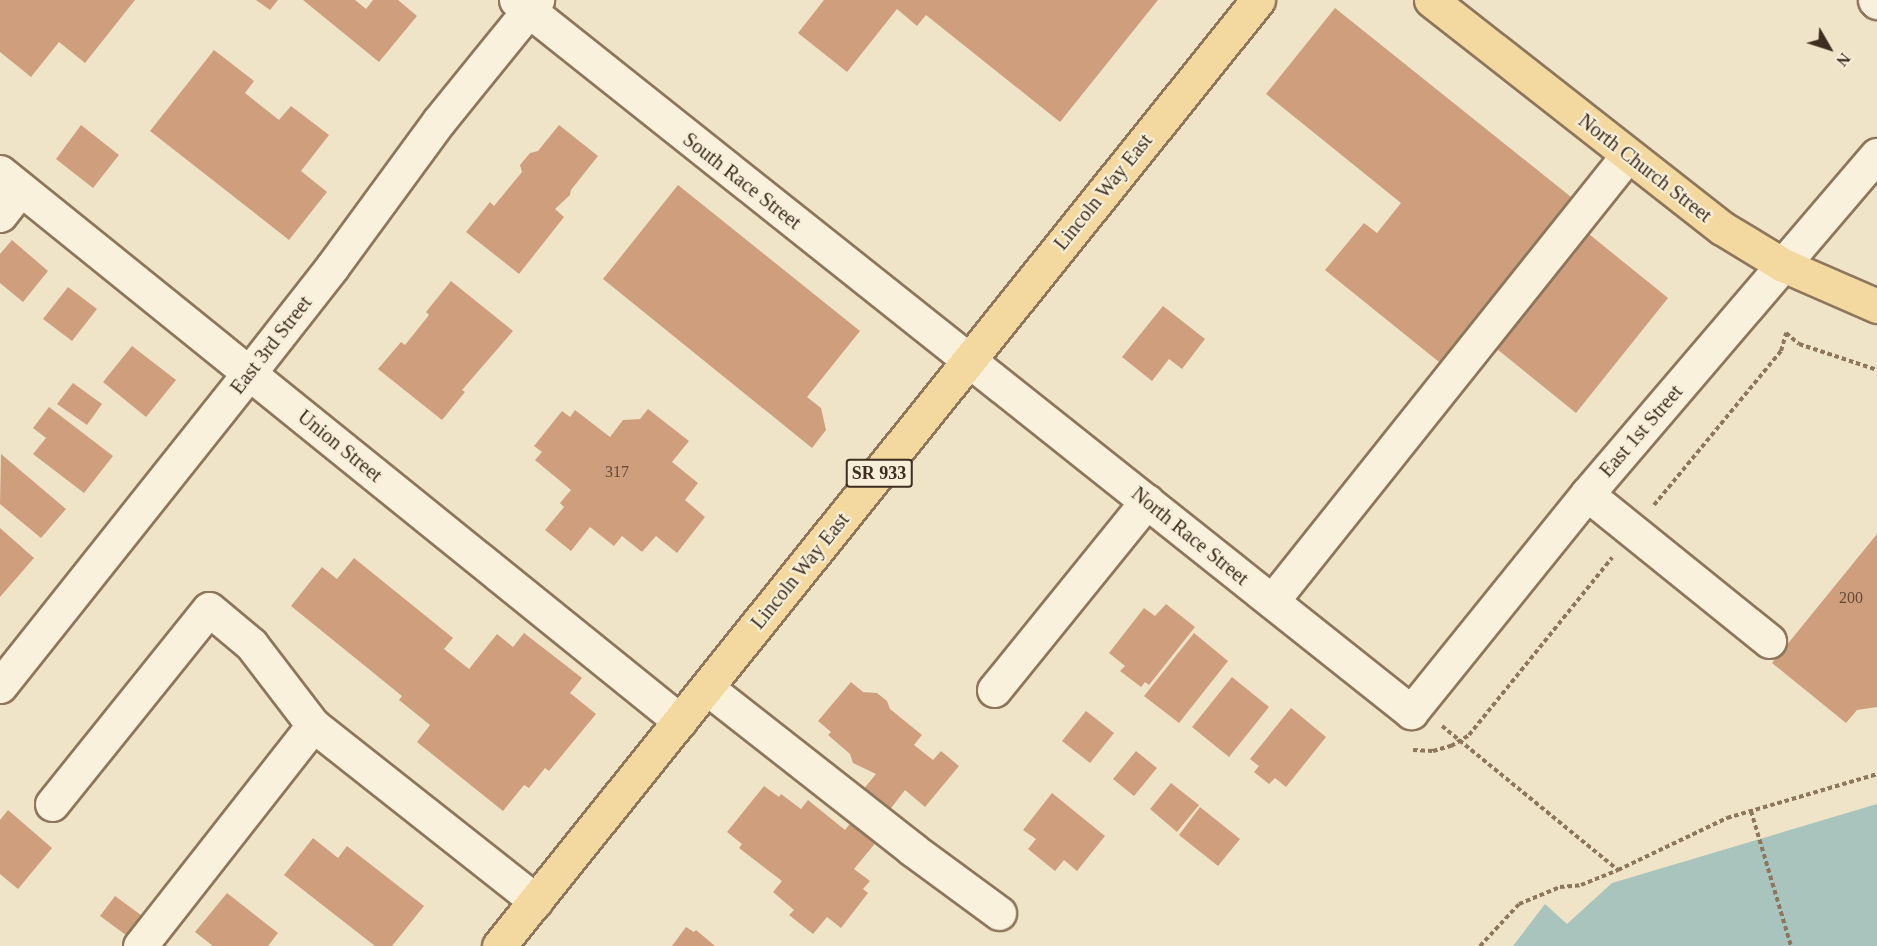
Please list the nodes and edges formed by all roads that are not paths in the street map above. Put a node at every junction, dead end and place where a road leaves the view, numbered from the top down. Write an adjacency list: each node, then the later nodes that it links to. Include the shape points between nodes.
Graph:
1 (1258, 0): 10 (main road, Lincoln Way East / SR 933)
2 (1431, 0): 5 (main road, North Church Street)
3 (527, 3): 10 (street, South Race Street, via 761,197); 11 (street, East 3rd Street)
4 (1877, 155): 8 (street, East 1st Street)
5 (1627, 156): 8 (main road, North Church Street, via 1722,228); 14 (street)
6 (10, 180): 7 (street); 11 (street, Union Street)
7 (0, 215)
8 (1783, 265): 9 (main road, North Church Street); 12 (street, East 1st Street)
9 (1877, 306)
10 (970, 359): 13 (street, North Race Street); 17 (main road, Lincoln Way East / SR 933)
11 (249, 373): 16 (street, East 3rd Street); 20 (street, Union Street)
12 (1587, 494): 15 (street); 19 (street, East 1st Street)
13 (1147, 501): 14 (street, North Race Street); 18 (street)
14 (1272, 601): 19 (street, North Race Street)
15 (1769, 641)
16 (0, 686)
17 (706, 688): 20 (main road, Lincoln Way East / SR 933); 24 (street)
18 (994, 690)
19 (1414, 709)
20 (680, 721): 23 (main road, Lincoln Way East / SR 933)
21 (314, 725): 22 (street, via 251,644 209,609); 23 (street); 25 (street)
22 (52, 804)
23 (536, 901): 26 (main road, Lincoln Way East / SR 933)
24 (999, 914)
25 (140, 946)
26 (499, 946)

